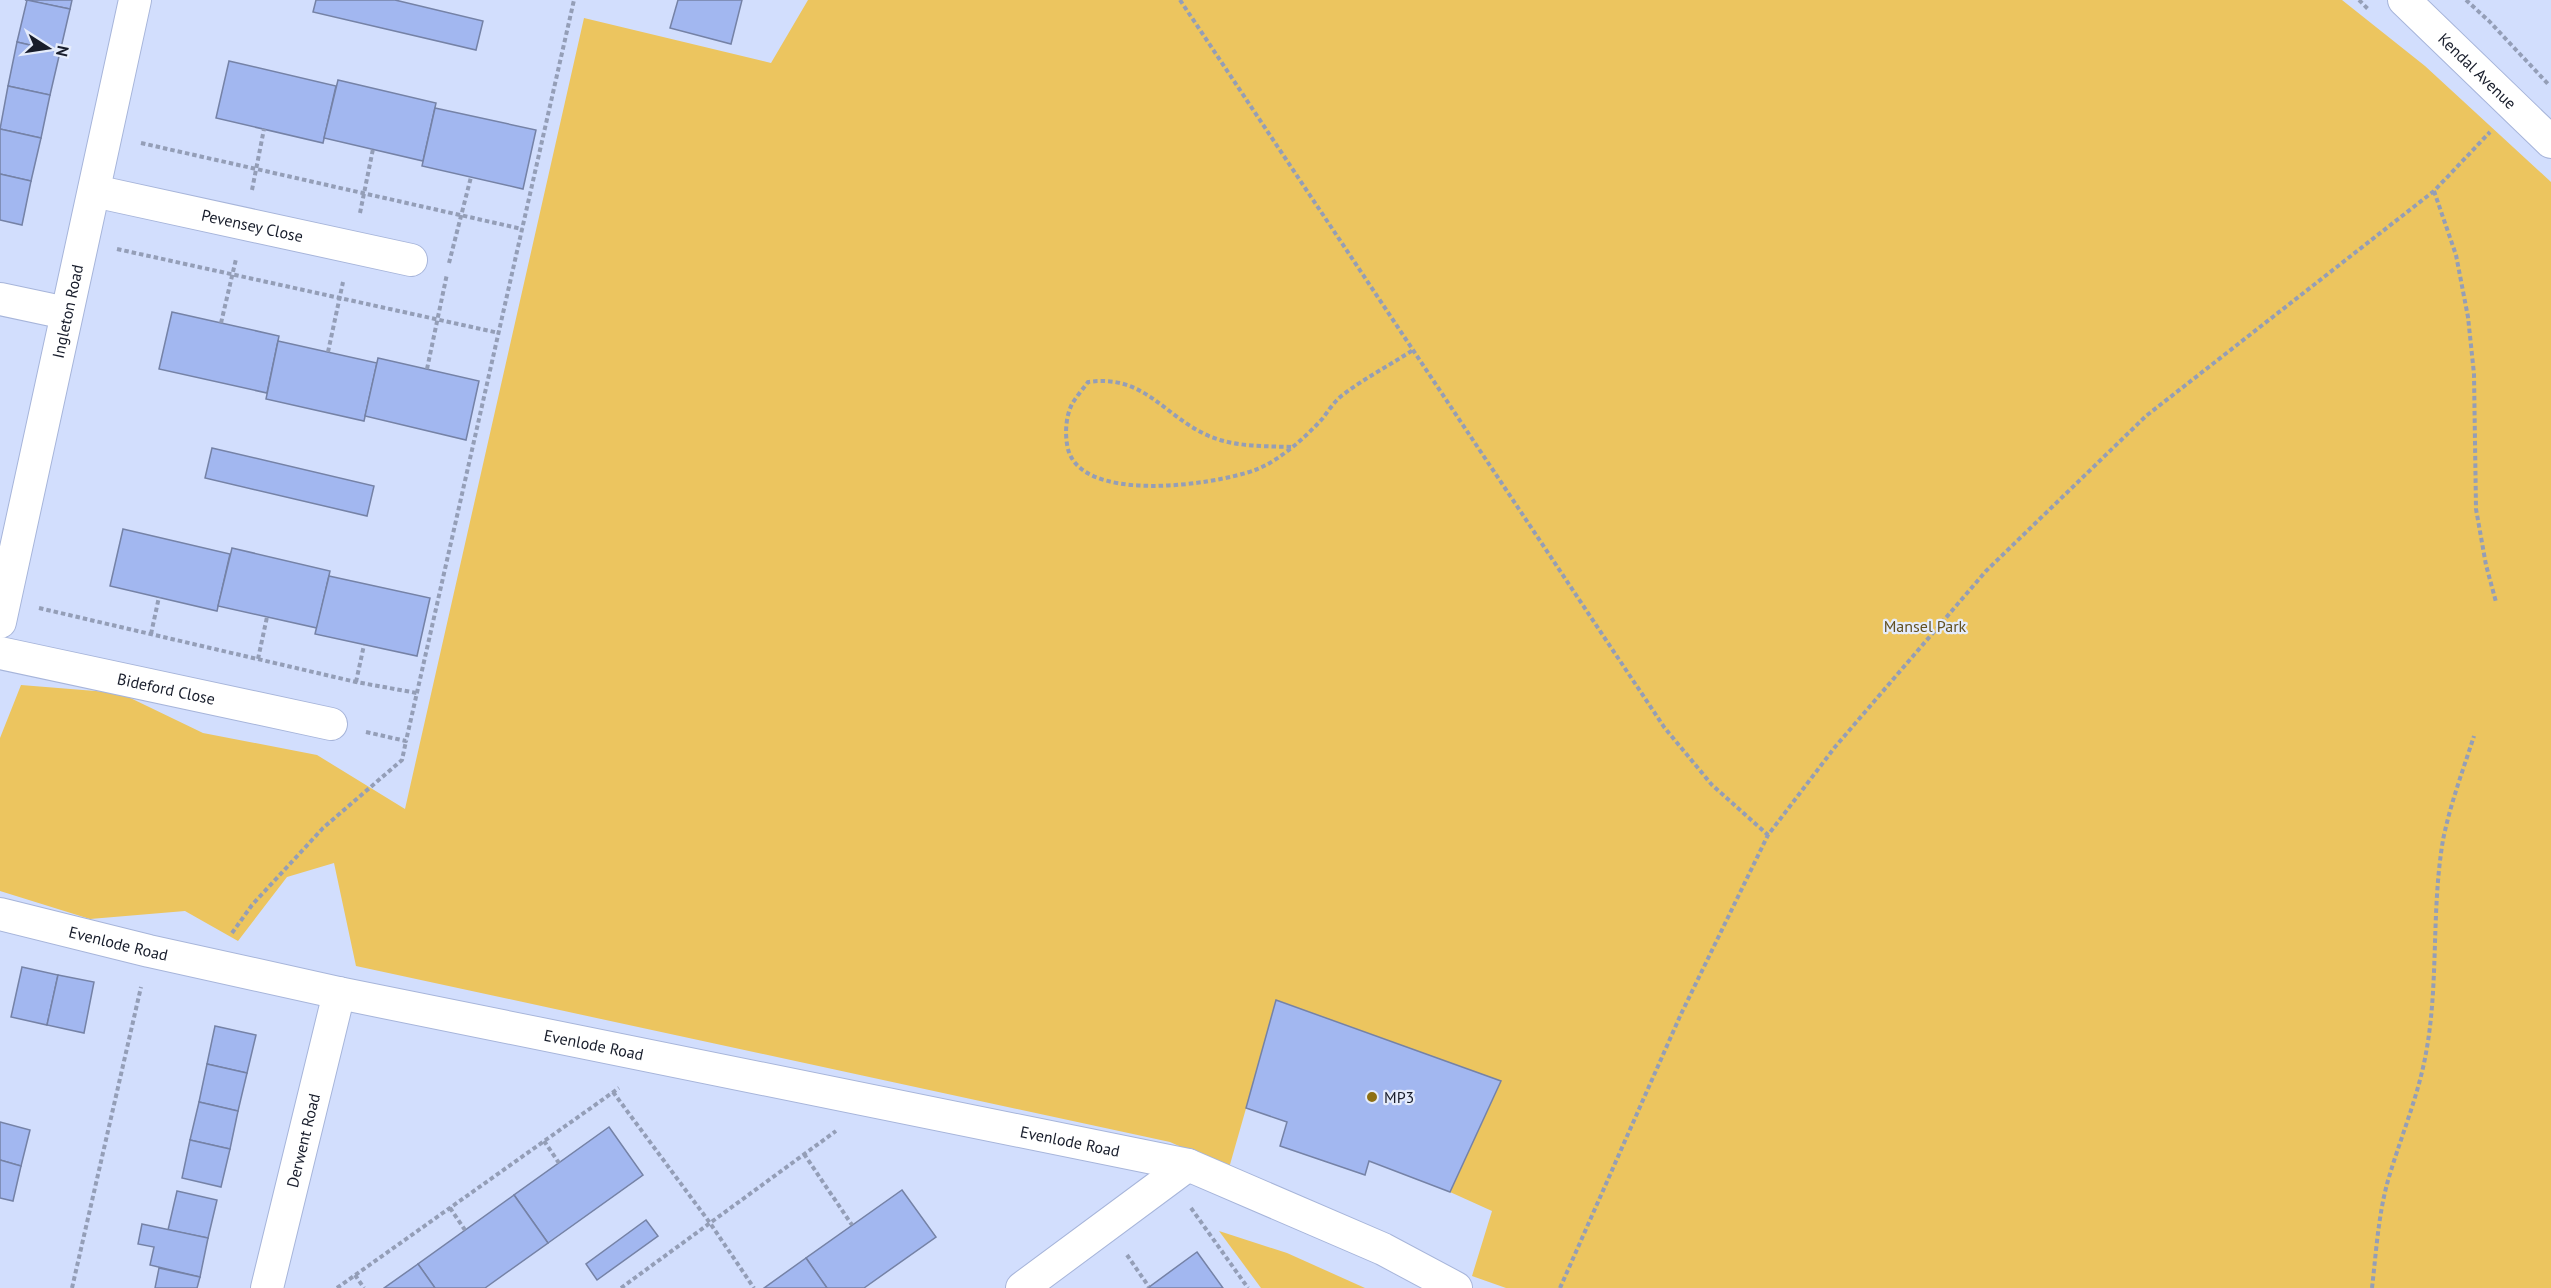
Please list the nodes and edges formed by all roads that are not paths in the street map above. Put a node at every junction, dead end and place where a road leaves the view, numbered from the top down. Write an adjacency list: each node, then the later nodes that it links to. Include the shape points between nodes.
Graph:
1 (135, 0): 4 (street, Ingleton Road)
2 (2404, 0): 3 (street, Kendal Avenue)
3 (2551, 142)
4 (94, 191): 5 (street, Pevensey Close); 7 (street, Ingleton Road)
5 (411, 260)
6 (0, 299): 7 (street)
7 (66, 313): 8 (street, Ingleton Road)
8 (0, 622)
9 (0, 653): 10 (street, Bideford Close)
10 (331, 724)
11 (0, 914): 12 (street, Evenlode Road)
12 (339, 993): 13 (street, Evenlode Road, via 877,1101); 14 (street, Derwent Road)
13 (1179, 1172): 15 (street); 16 (street, Evenlode Road, via 1383,1249)
14 (267, 1288)
15 (1022, 1288)
16 (1456, 1288)

